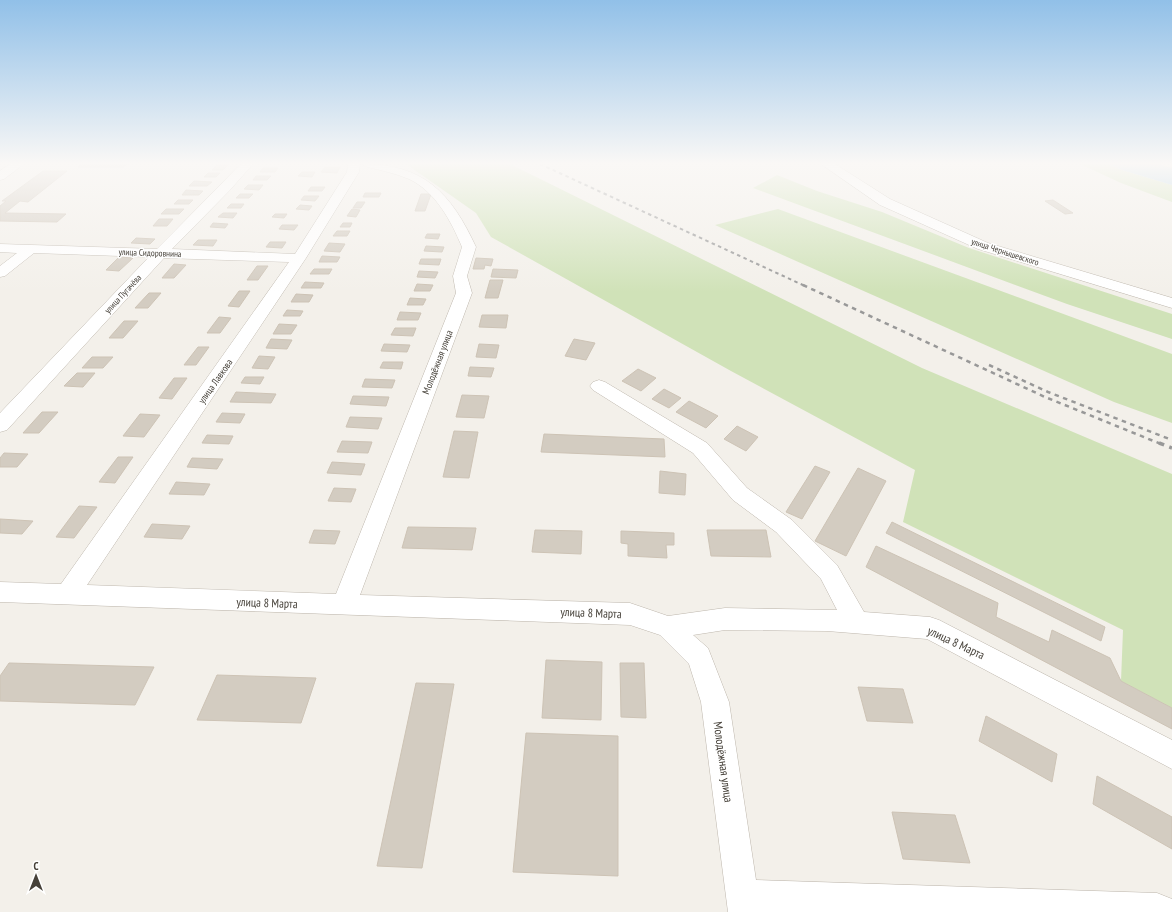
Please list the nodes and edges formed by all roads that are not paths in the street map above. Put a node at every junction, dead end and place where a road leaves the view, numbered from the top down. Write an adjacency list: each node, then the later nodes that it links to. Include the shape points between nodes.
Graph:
1 (207, 207): 7 (street, улица Пугачёва)
2 (331, 207): 8 (street, улица Лавкова)
3 (446, 207): 15 (street, Молодёжная улица, via 458,222 469,247 460,276 464,293)
4 (895, 207): 10 (street, улица Чернышевского, via 983,246)
5 (0, 248): 6 (street, улица Сидоровнина)
6 (29, 250): 7 (street, улица Сидоровнина); 9 (street)
7 (161, 253): 8 (street, улица Сидоровнина); 12 (street, улица Пугачёва)
8 (299, 258): 14 (street, улица Лавкова)
9 (0, 273)
10 (1172, 303)
11 (599, 386): 16 (street, via 700,448 740,494 784,526 828,572)
12 (0, 425)
13 (0, 592): 14 (street, улица 8 Марта)
14 (67, 595): 15 (street, улица 8 Марта)
15 (344, 605): 17 (street, улица 8 Марта, via 630,614)
16 (857, 623): 17 (street, улица 8 Марта, via 828,620 725,619); 18 (street, улица 8 Марта, via 930,628)
17 (668, 628): 19 (street, Молодёжная улица, via 699,657 715,702)
18 (1172, 755)
19 (743, 904): 20 (street, via 1157,909)
20 (1162, 912)

